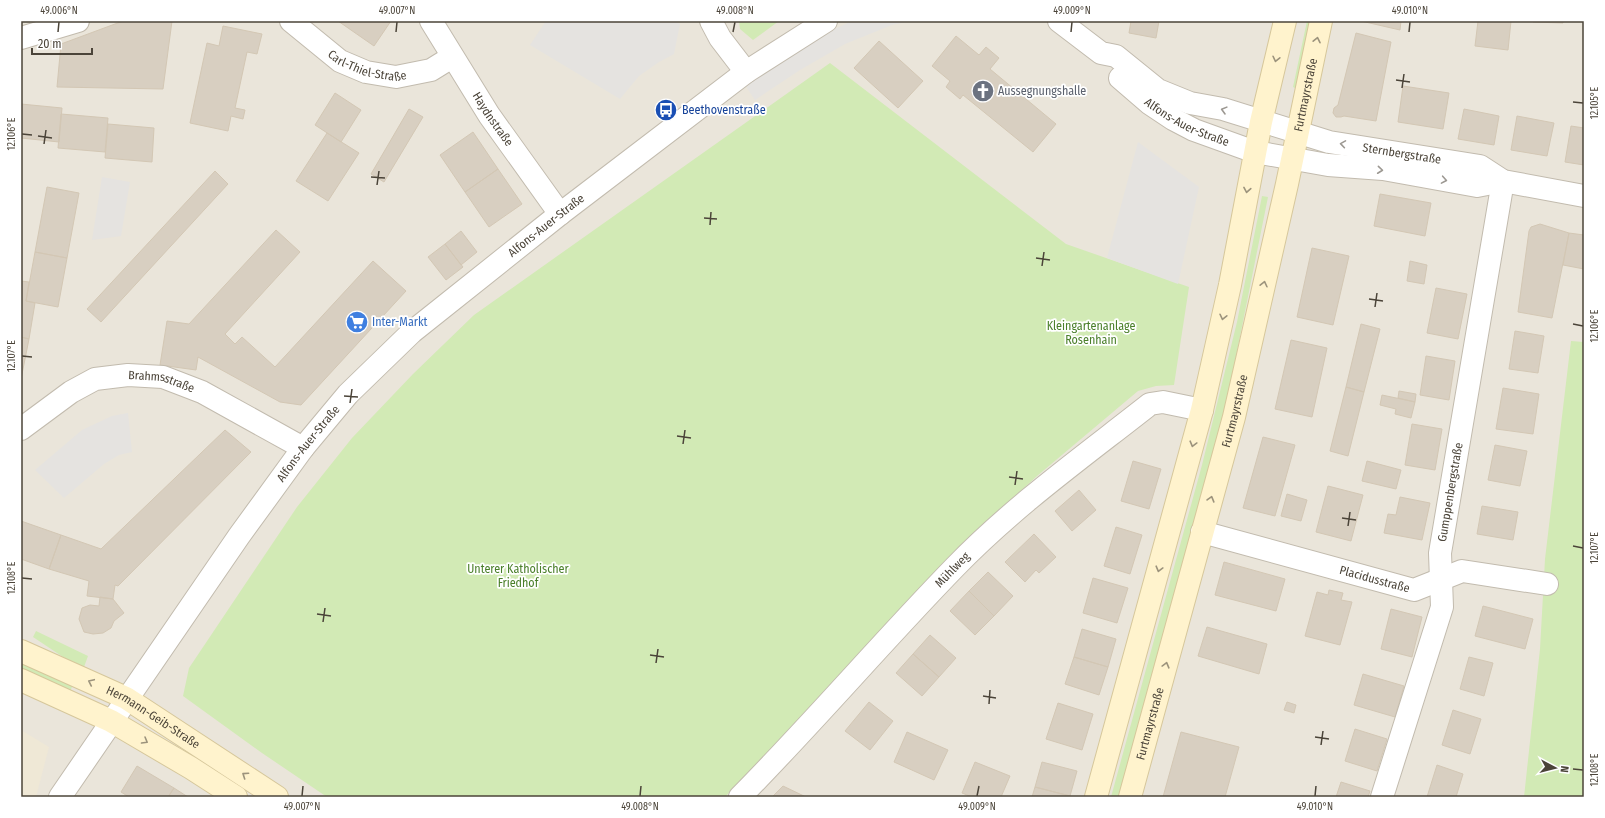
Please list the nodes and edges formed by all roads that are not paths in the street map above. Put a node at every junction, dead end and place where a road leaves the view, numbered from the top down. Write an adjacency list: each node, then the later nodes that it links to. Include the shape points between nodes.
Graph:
1 (78, 21): 9 (street)
2 (291, 21): 11 (street, Carl-Thiel-Straße, via 340,61 366,72 396,78 431,70)
3 (431, 21): 11 (street, Haydnstraße)
4 (711, 21): 12 (street, via 720,38)
5 (826, 21): 12 (street, Alfons-Auer-Straße)
6 (1059, 21): 10 (street, Alfons-Auer-Straße)
7 (1285, 21): 13 (main road, one-way to 13)
8 (1321, 21): 14 (main road, Furtmayrstraße, one-way to 8)
9 (21, 38)
10 (1101, 53): 13 (street, Alfons-Auer-Straße, one-way to 10, via 1223,109 1173,97 1158,90 1116,56); 15 (street, Alfons-Auer-Straße, via 1107,67 1149,103 1173,119 1194,130)
11 (452, 57): 19 (street, Haydnstraße, via 489,115)
12 (746, 72): 19 (street, Alfons-Auer-Straße)
13 (1261, 122): 14 (street, Alfons-Auer-Straße); 15 (main road)
14 (1297, 133): 16 (main road, Furtmayrstraße); 17 (street, Sternbergstraße, one-way to 14, via 1480,166 1329,142)
15 (1255, 152): 16 (street, Alfons-Auer-Straße); 20 (main road, one-way to 20, via 1230,285)
16 (1292, 160): 17 (street, Sternbergstraße, one-way to 17, via 1383,170 1477,186); 23 (main road, Furtmayrstraße, one-way to 16, via 1234,417)
17 (1503, 181): 18 (street, Sternbergstraße); 24 (street, Gumppenbergstraße, via 1440,553)
18 (1584, 196)
19 (560, 214): 22 (street, Alfons-Auer-Straße, via 412,332 348,394)
20 (1202, 410): 33 (street, Mühlweg, via 1164,402 1150,404 1012,513 956,567 793,744); 34 (main road, one-way to 34)
21 (21, 429): 22 (street, Brahmsstraße, via 71,392 95,379 128,375 163,377 202,392)
22 (303, 448): 28 (street, Alfons-Auer-Straße)
23 (1202, 532): 24 (street, Placidusstraße, via 1414,590); 35 (main road, Furtmayrstraße, one-way to 23)
24 (1440, 579): 25 (street, Placidusstraße, via 1462,571); 36 (street, Gumppenbergstraße, via 1442,607)
25 (1547, 584)
26 (21, 651): 28 (main road, Hermann-Geib-Straße, one-way to 26)
27 (21, 680): 29 (main road, Hermann-Geib-Straße)
28 (126, 698): 29 (street, Alfons-Auer-Straße); 32 (main road, Hermann-Geib-Straße, one-way to 28)
29 (111, 721): 30 (street, Alfons-Auer-Straße); 31 (main road, Hermann-Geib-Straße, one-way to 31)
30 (60, 797)
31 (236, 797)
32 (277, 797)
33 (740, 797)
34 (1096, 797)
35 (1130, 797)
36 (1382, 797)

